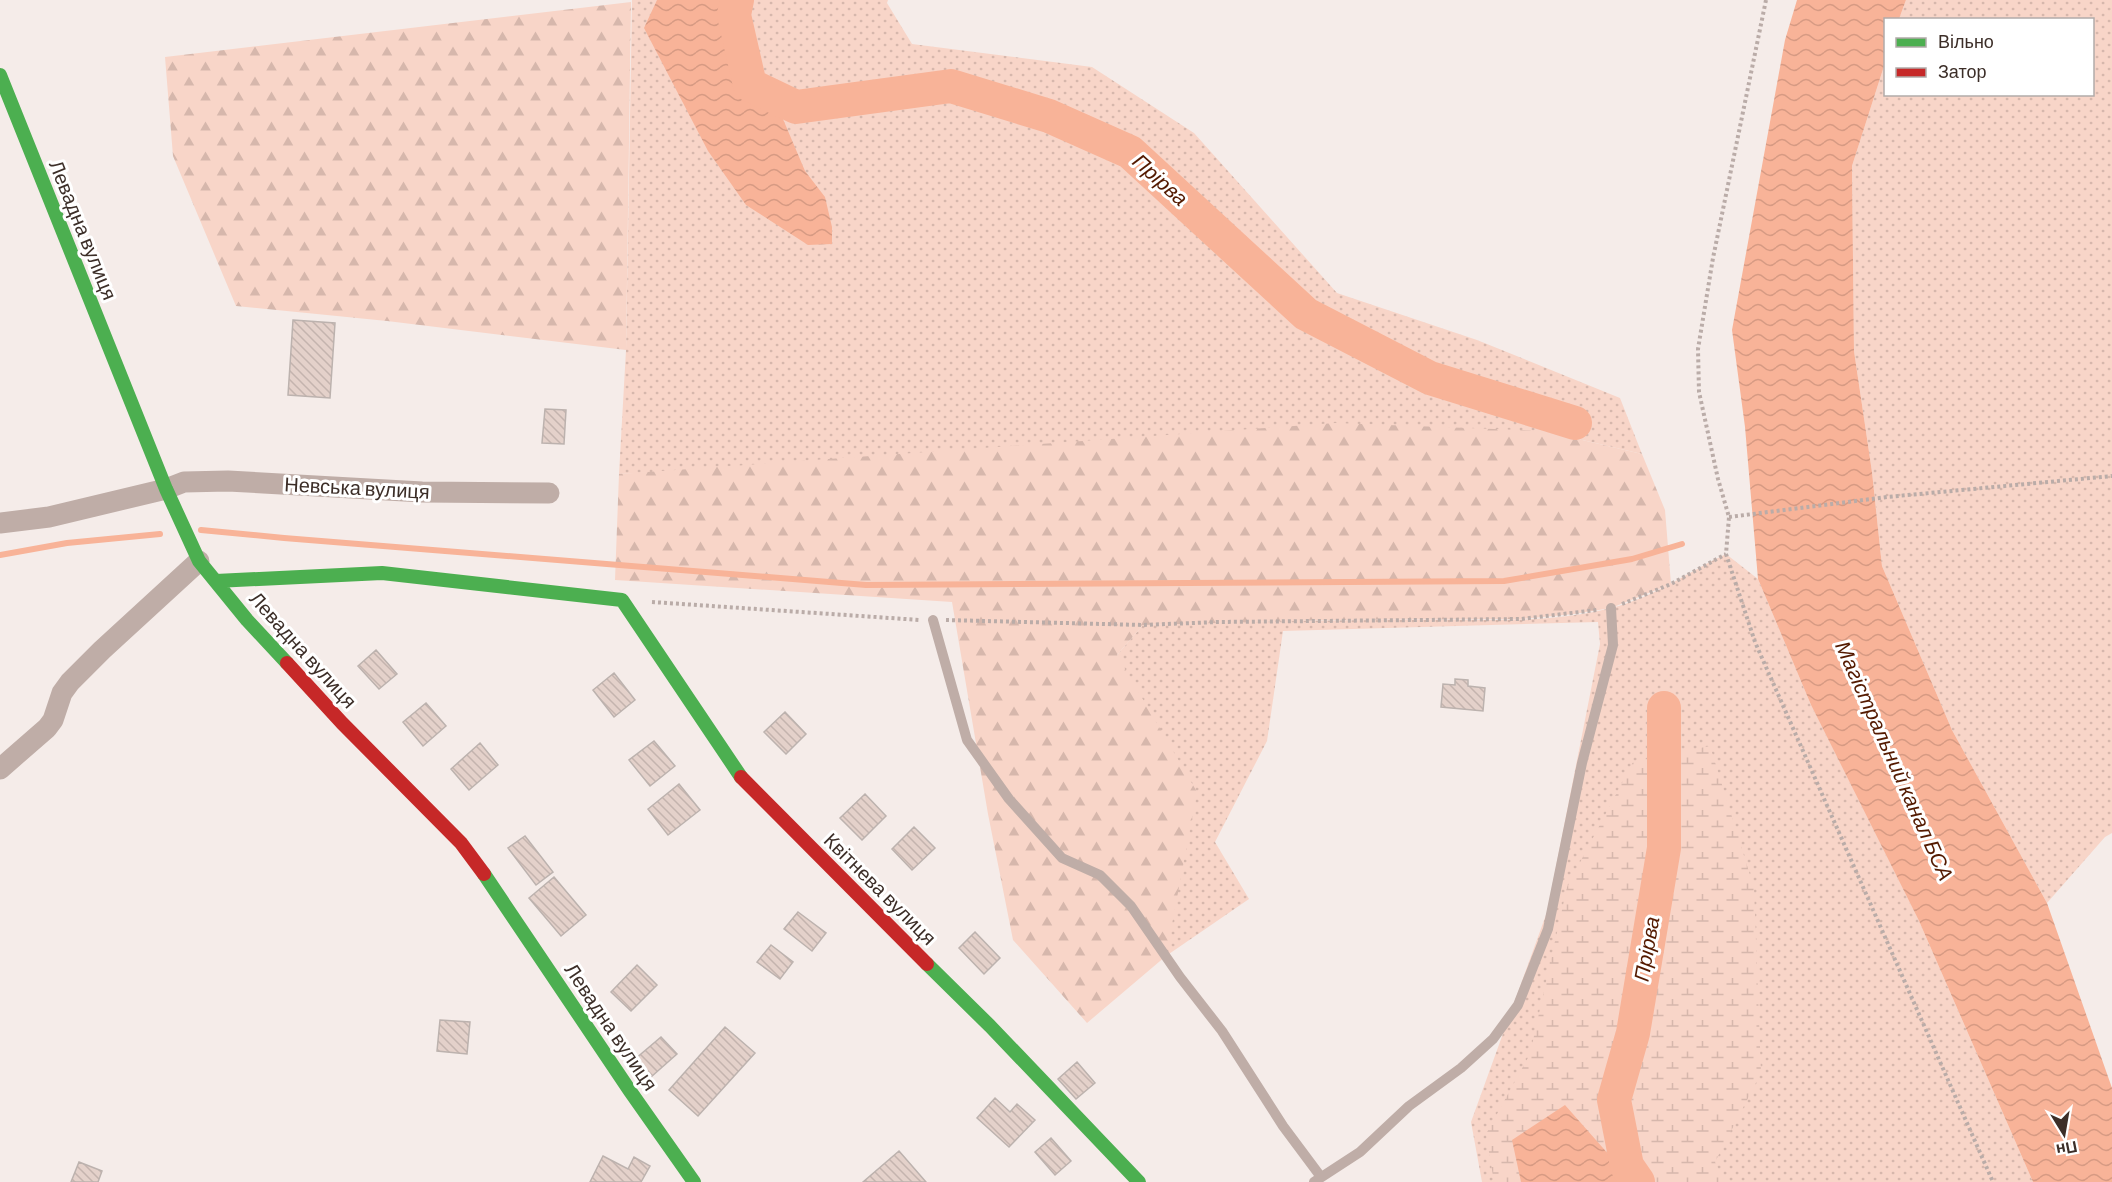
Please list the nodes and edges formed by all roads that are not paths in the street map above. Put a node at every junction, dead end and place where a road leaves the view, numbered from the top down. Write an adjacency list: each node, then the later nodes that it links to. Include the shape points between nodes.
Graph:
1 (0, 75): 2 (street, Левадна вулиця)
2 (166, 489): 3 (street, Невська вулиця, via 184,482 228,481 422,492); 4 (street, Невська вулиця, via 49,518); 5 (street, Левадна вулиця)
3 (549, 493)
4 (0, 523)
5 (199, 561): 6 (street, Левадна вулиця); 9 (street, via 70,682 47,728)
6 (216, 582): 11 (street, Левадна вулиця, via 342,723 461,843); 12 (street, Квітнева вулиця, via 382,573 621,600 741,777 990,1026)
7 (1611, 608): 10 (lane, via 1612,645 1582,763 1548,930 1518,1005 1493,1039 1461,1068 1409,1106 1360,1152)
8 (933, 620): 10 (lane, via 967,740 1010,799 1062,858 1100,875 1131,906 1222,1031)
9 (0, 769)
10 (1318, 1180)
11 (694, 1182)
12 (1139, 1182)

